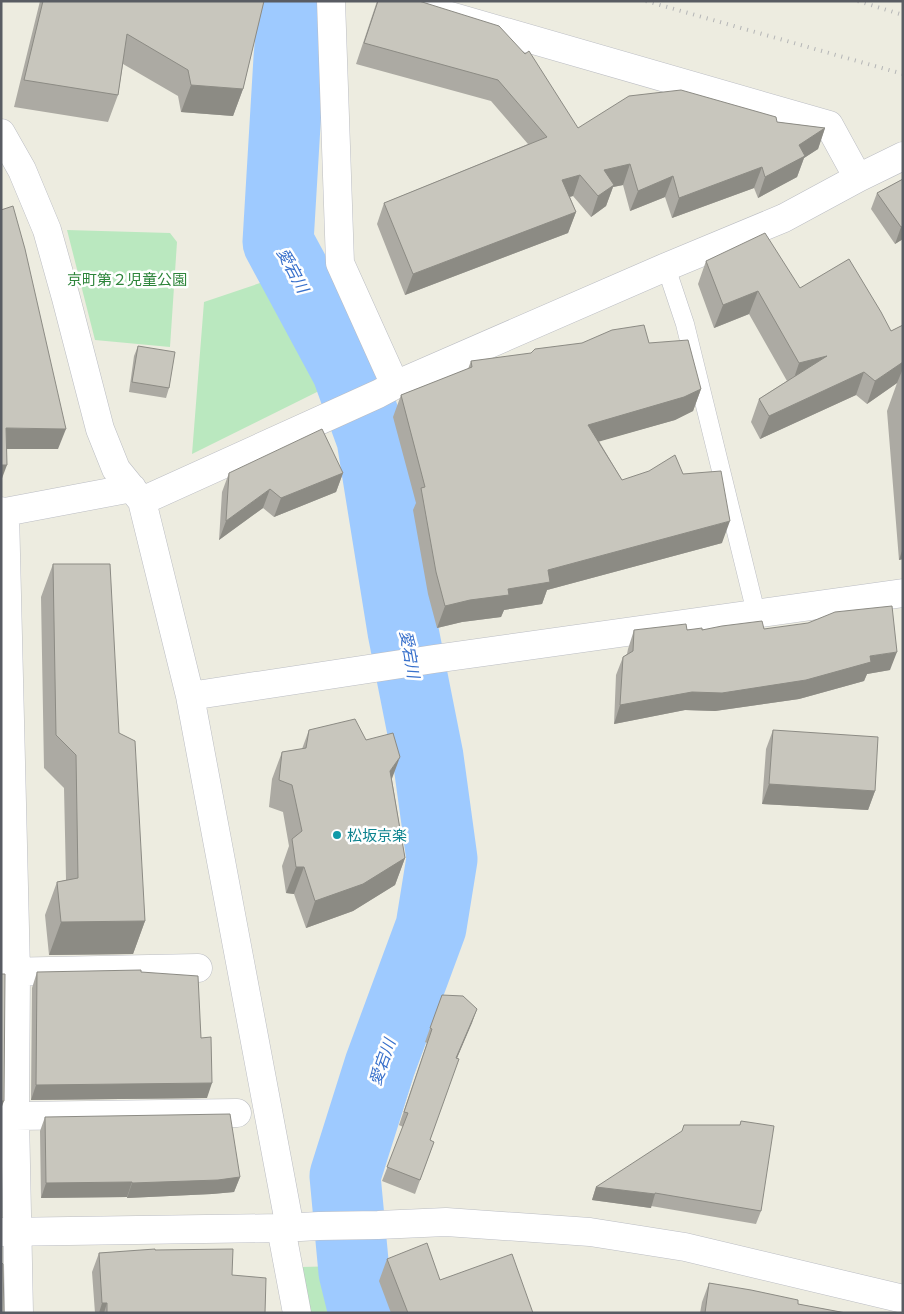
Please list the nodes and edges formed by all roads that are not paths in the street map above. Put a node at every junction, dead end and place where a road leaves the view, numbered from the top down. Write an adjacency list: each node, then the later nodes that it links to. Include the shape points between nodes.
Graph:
1 (331, 1): 7 (street, via 340,262)
2 (398, 1): 5 (street, via 829,125)
3 (1, 133): 8 (street, via 22,170 47,230 100,429 116,469)
4 (903, 156): 5 (street)
5 (858, 178): 6 (street, via 784,218)
6 (666, 268): 7 (street); 11 (lane, via 685,324)
7 (386, 390): 8 (street)
8 (137, 494): 9 (street); 12 (street)
9 (3, 512): 13 (street)
10 (903, 593): 11 (street)
11 (756, 613): 12 (street)
12 (190, 696): 19 (street)
13 (6, 764): 14 (street)
14 (8, 890): 16 (street)
15 (198, 968): 16 (street)
16 (8, 972): 18 (street)
17 (237, 1113): 18 (street)
18 (15, 1116): 20 (street)
19 (285, 1228): 20 (street); 21 (street, via 446,1222 590,1232 685,1247); 23 (street)
20 (10, 1231): 22 (street)
21 (903, 1299)
22 (19, 1313)
23 (297, 1313)

